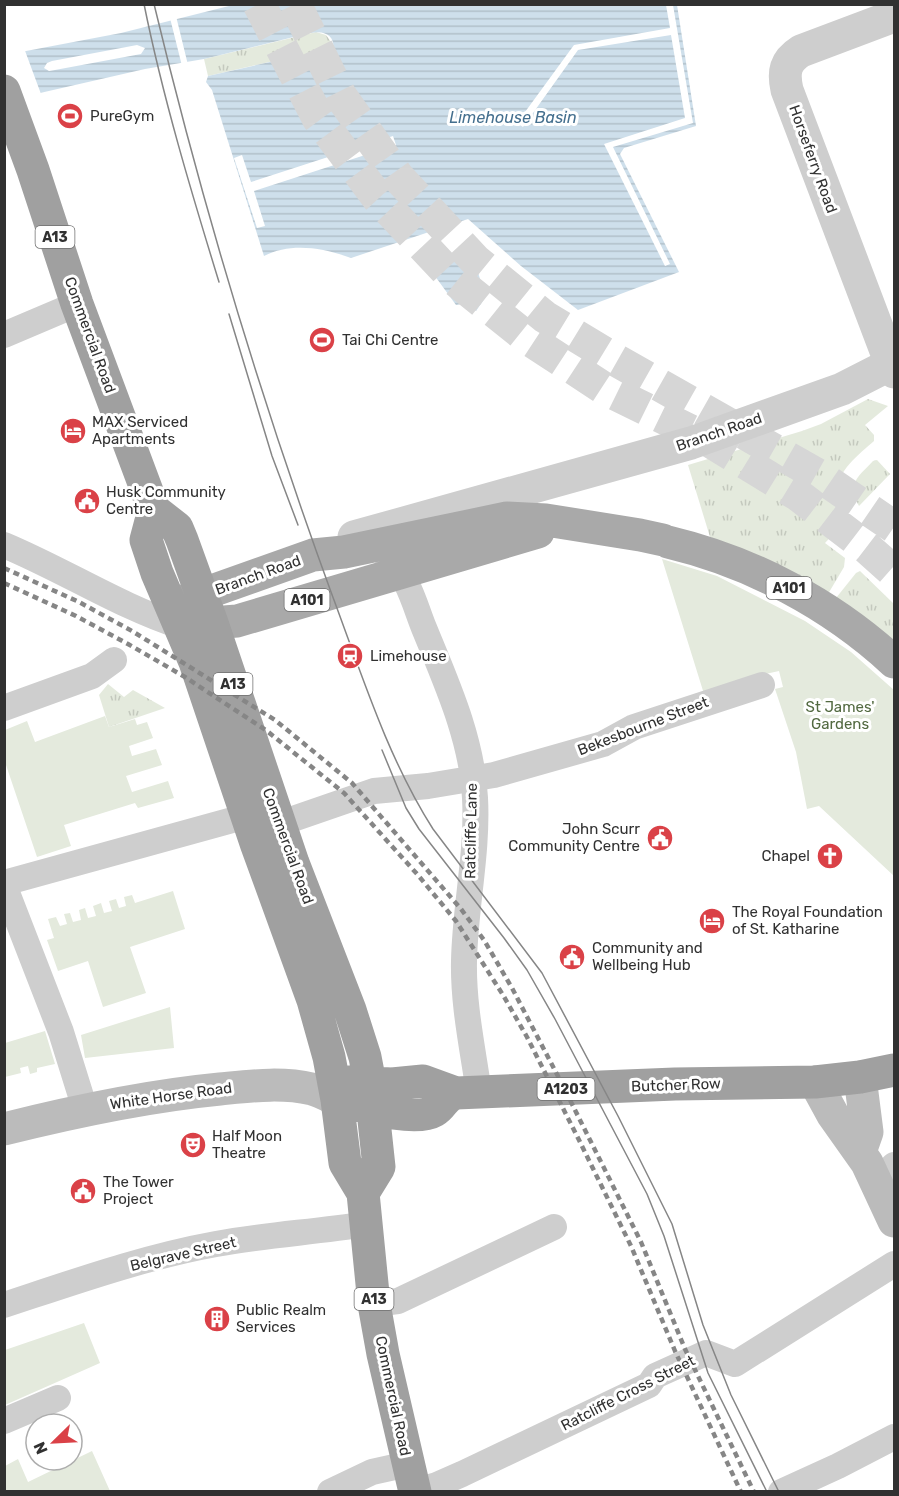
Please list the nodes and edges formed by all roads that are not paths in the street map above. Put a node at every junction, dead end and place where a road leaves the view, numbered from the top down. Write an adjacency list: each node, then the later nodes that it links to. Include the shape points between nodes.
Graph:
1 (894, 16): 5 (street, Horseferry Road, via 801,51 789,60 785,73 788,90)
2 (6, 96): 3 (highway, Commercial Road / A13)
3 (77, 304): 4 (street); 7 (highway, Commercial Road / A13)
4 (4, 335)
5 (893, 368): 6 (street, Branch Road, via 706,438)
6 (542, 484): 8 (street, Branch Road); 12 (street, Branch Road, via 374,531)
7 (154, 510): 14 (highway, Commercial Road / A13, via 177,528); 15 (highway, Commercial Road / A13, via 146,540)
8 (507, 518): 9 (main road, A101); 11 (street, Branch Road); 12 (main road, Branch Road / A101)
9 (562, 523): 11 (main road, A101); 17 (main road, A101, via 640,535 739,564 831,612)
10 (4, 545): 15 (street, via 139,612)
11 (477, 550): 13 (main road, A101)
12 (329, 553): 13 (street, via 377,556 387,559); 14 (main road, Branch Road / A101)
13 (400, 572): 14 (main road, A101, via 237,621); 20 (street, Ratcliffe Lane, via 459,720)
14 (207, 609): 15 (main road, A101); 22 (highway, Commercial Road / A13)
15 (176, 616): 21 (highway, Commercial Road / A13)
16 (114, 660): 19 (street, via 92,676)
17 (894, 662)
18 (762, 685): 20 (street, Bekesbourne Street, via 634,727 603,744)
19 (4, 708)
20 (473, 779): 22 (street, Bekesbourne Street, via 374,791); 28 (street, Ratcliffe Lane, via 475,826 464,978)
21 (247, 816): 23 (street); 27 (highway, Commercial Road / A13, via 313,1000)
22 (281, 825): 29 (highway, Commercial Road / A13, via 366,1057)
23 (4, 884): 30 (street, via 61,1032)
24 (894, 1070): 25 (highway, Butcher Row / A1203)
25 (860, 1077): 26 (highway, Butcher Row / A1203); 32 (main road, via 867,1131)
26 (815, 1082): 28 (highway, Butcher Row / A1203); 32 (main road)
27 (335, 1091): 29 (highway, Butcher Row / A1203); 30 (main road, White Horse Road, via 270,1084 178,1093); 34 (highway, Commercial Road / A13, via 345,1163)
28 (467, 1093): 29 (highway, Butcher Row / A1203, via 423,1081 392,1084)
29 (372, 1096): 34 (highway, Commercial Road / A13, via 379,1167)
30 (85, 1109): 31 (main road, White Horse Road)
31 (4, 1129)
32 (860, 1152): 33 (main road)
33 (885, 1174): 35 (main road)
34 (364, 1209): 38 (highway, Commercial Road / A13); 39 (street, Belgrave Street, via 196,1248)
35 (894, 1221)
36 (554, 1227): 38 (street, via 398,1301)
37 (894, 1264): 43 (street, Ratcliffe Cross Street, via 735,1364 706,1353 655,1376 649,1385 437,1485)
38 (374, 1304): 43 (highway, Commercial Road / A13)
39 (4, 1305)
40 (58, 1398): 41 (street)
41 (4, 1421)
42 (894, 1437): 45 (street)
43 (413, 1482): 44 (street, via 372,1472)
44 (330, 1491)
45 (781, 1491)

